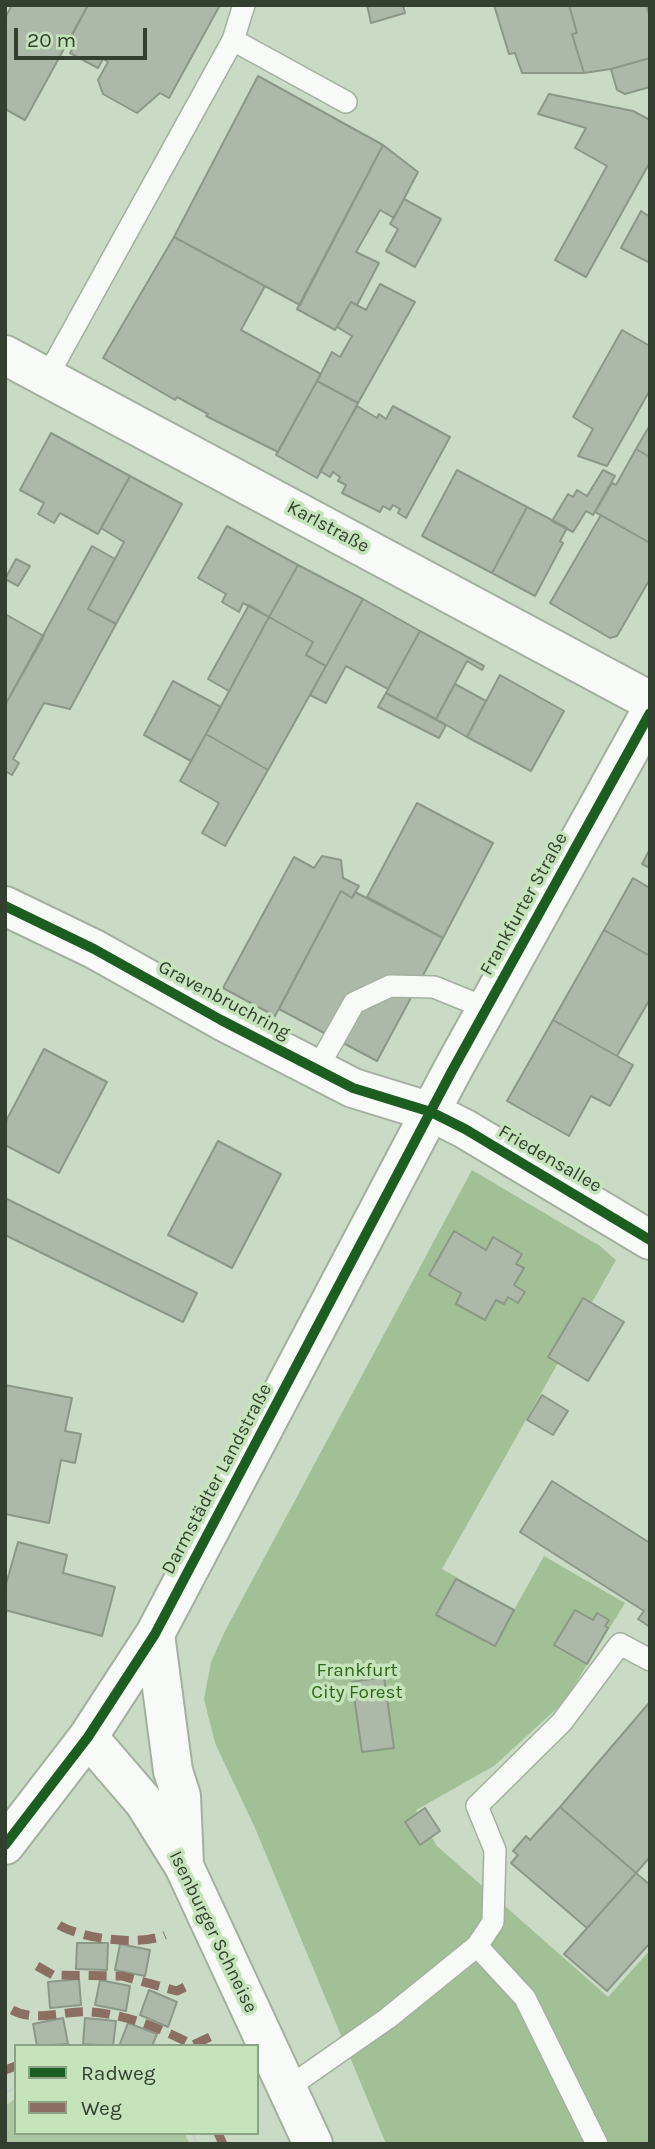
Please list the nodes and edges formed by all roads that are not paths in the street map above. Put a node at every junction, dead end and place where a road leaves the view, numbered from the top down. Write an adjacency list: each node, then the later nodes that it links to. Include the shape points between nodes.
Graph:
1 (244, 5): 2 (lane)
2 (233, 40): 3 (lane); 5 (lane)
3 (346, 102)
4 (5, 355): 5 (main road, Karlstraße)
5 (47, 377): 6 (main road, Karlstraße)
6 (650, 701)
7 (650, 713): 9 (main road, Frankfurter Straße)
8 (5, 906): 10 (main road, Gravenbruchring)
9 (486, 1008): 10 (lane, via 434,987 390,986 354,1003); 11 (main road, Frankfurter Straße)
10 (317, 1069): 11 (main road, Gravenbruchring, via 371,1096)
11 (430, 1112): 12 (main road, Friedensallee); 13 (main road, Darmstädter Landstraße)
12 (650, 1240)
13 (155, 1634): 15 (main road, Darmstädter Landstraße); 17 (main road, via 173,1771 181,1796)
14 (650, 1660): 18 (lane, via 620,1644 562,1722 477,1806 495,1850 493,1922)
15 (88, 1737): 16 (main road, Darmstädter Landstraße); 17 (main road, Isenburger Schneise, via 144,1802)
16 (5, 1845)
17 (184, 1866): 19 (main road, Isenburger Schneise)
18 (477, 1946): 19 (lane, via 388,2018); 21 (lane, via 525,1998)
19 (289, 2087): 20 (main road, Isenburger Schneise)
20 (313, 2144)
21 (597, 2144)

